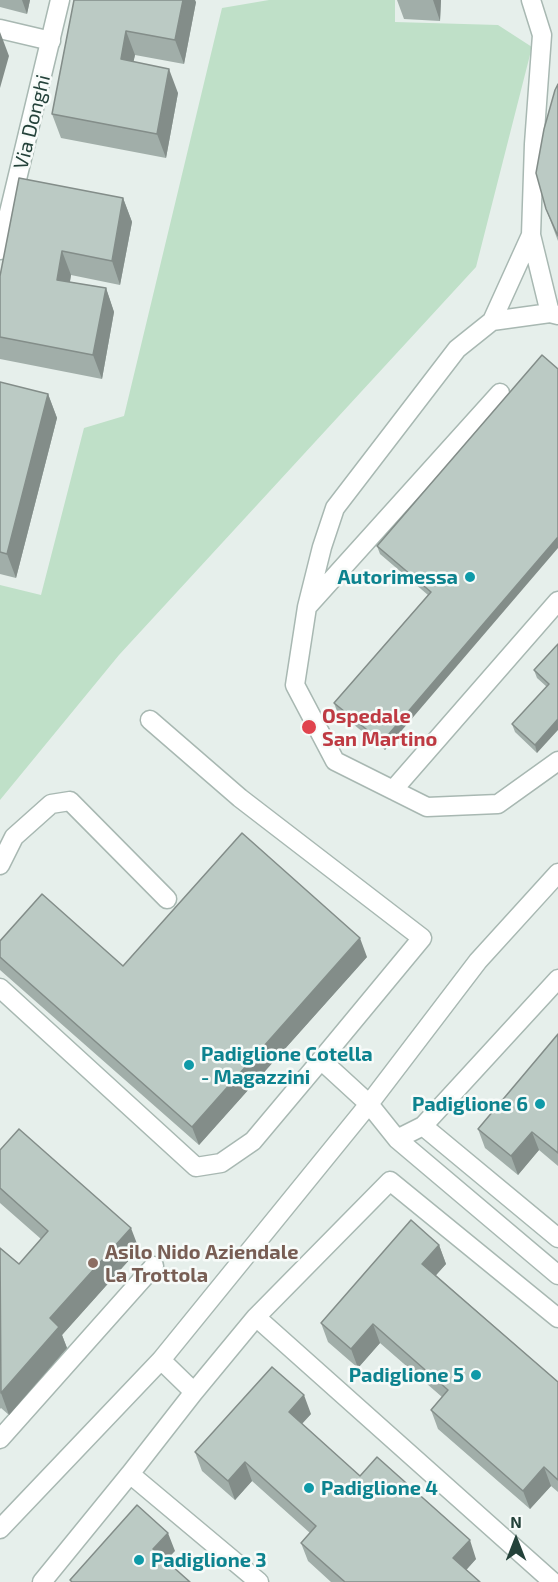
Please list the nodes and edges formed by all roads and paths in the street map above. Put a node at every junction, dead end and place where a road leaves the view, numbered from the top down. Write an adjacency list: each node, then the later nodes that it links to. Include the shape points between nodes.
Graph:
1 (60, 0): 4 (street, Via Donghi)
2 (531, 0): 5 (street, via 542,35)
3 (0, 29): 4 (street)
4 (51, 41): 6 (street, Via Donghi)
5 (531, 236): 7 (street); 8 (street)
6 (1, 241)
7 (554, 314): 8 (street)
8 (492, 321): 11 (street, via 458,349 335,508)
9 (500, 393): 11 (street)
10 (558, 601): 14 (street)
11 (307, 608): 14 (street, via 295,685 335,761)
12 (150, 720): 20 (street, via 240,798 423,938)
13 (558, 760): 14 (street, via 498,804 426,807)
14 (393, 790)
15 (0, 865): 17 (street, via 14,837 51,804 70,801)
16 (558, 873): 21 (street, via 478,961)
17 (167, 899)
18 (0, 988): 20 (street, via 196,1167 221,1163 253,1141)
19 (555, 988): 22 (street)
20 (321, 1060): 21 (street)
21 (369, 1104): 23 (street); 29 (street)
22 (423, 1126): 23 (street); 24 (street)
23 (397, 1139): 26 (street)
24 (558, 1238)
25 (154, 1266): 31 (street)
26 (558, 1275)
27 (256, 1317): 28 (street, via 390,1180); 30 (street); 36 (street)
28 (558, 1318)
29 (161, 1360): 30 (street); 33 (street)
30 (194, 1392): 32 (street)
31 (0, 1439)
32 (130, 1474): 34 (street); 35 (street)
33 (0, 1529)
34 (42, 1582)
35 (260, 1582)
36 (553, 1582)

